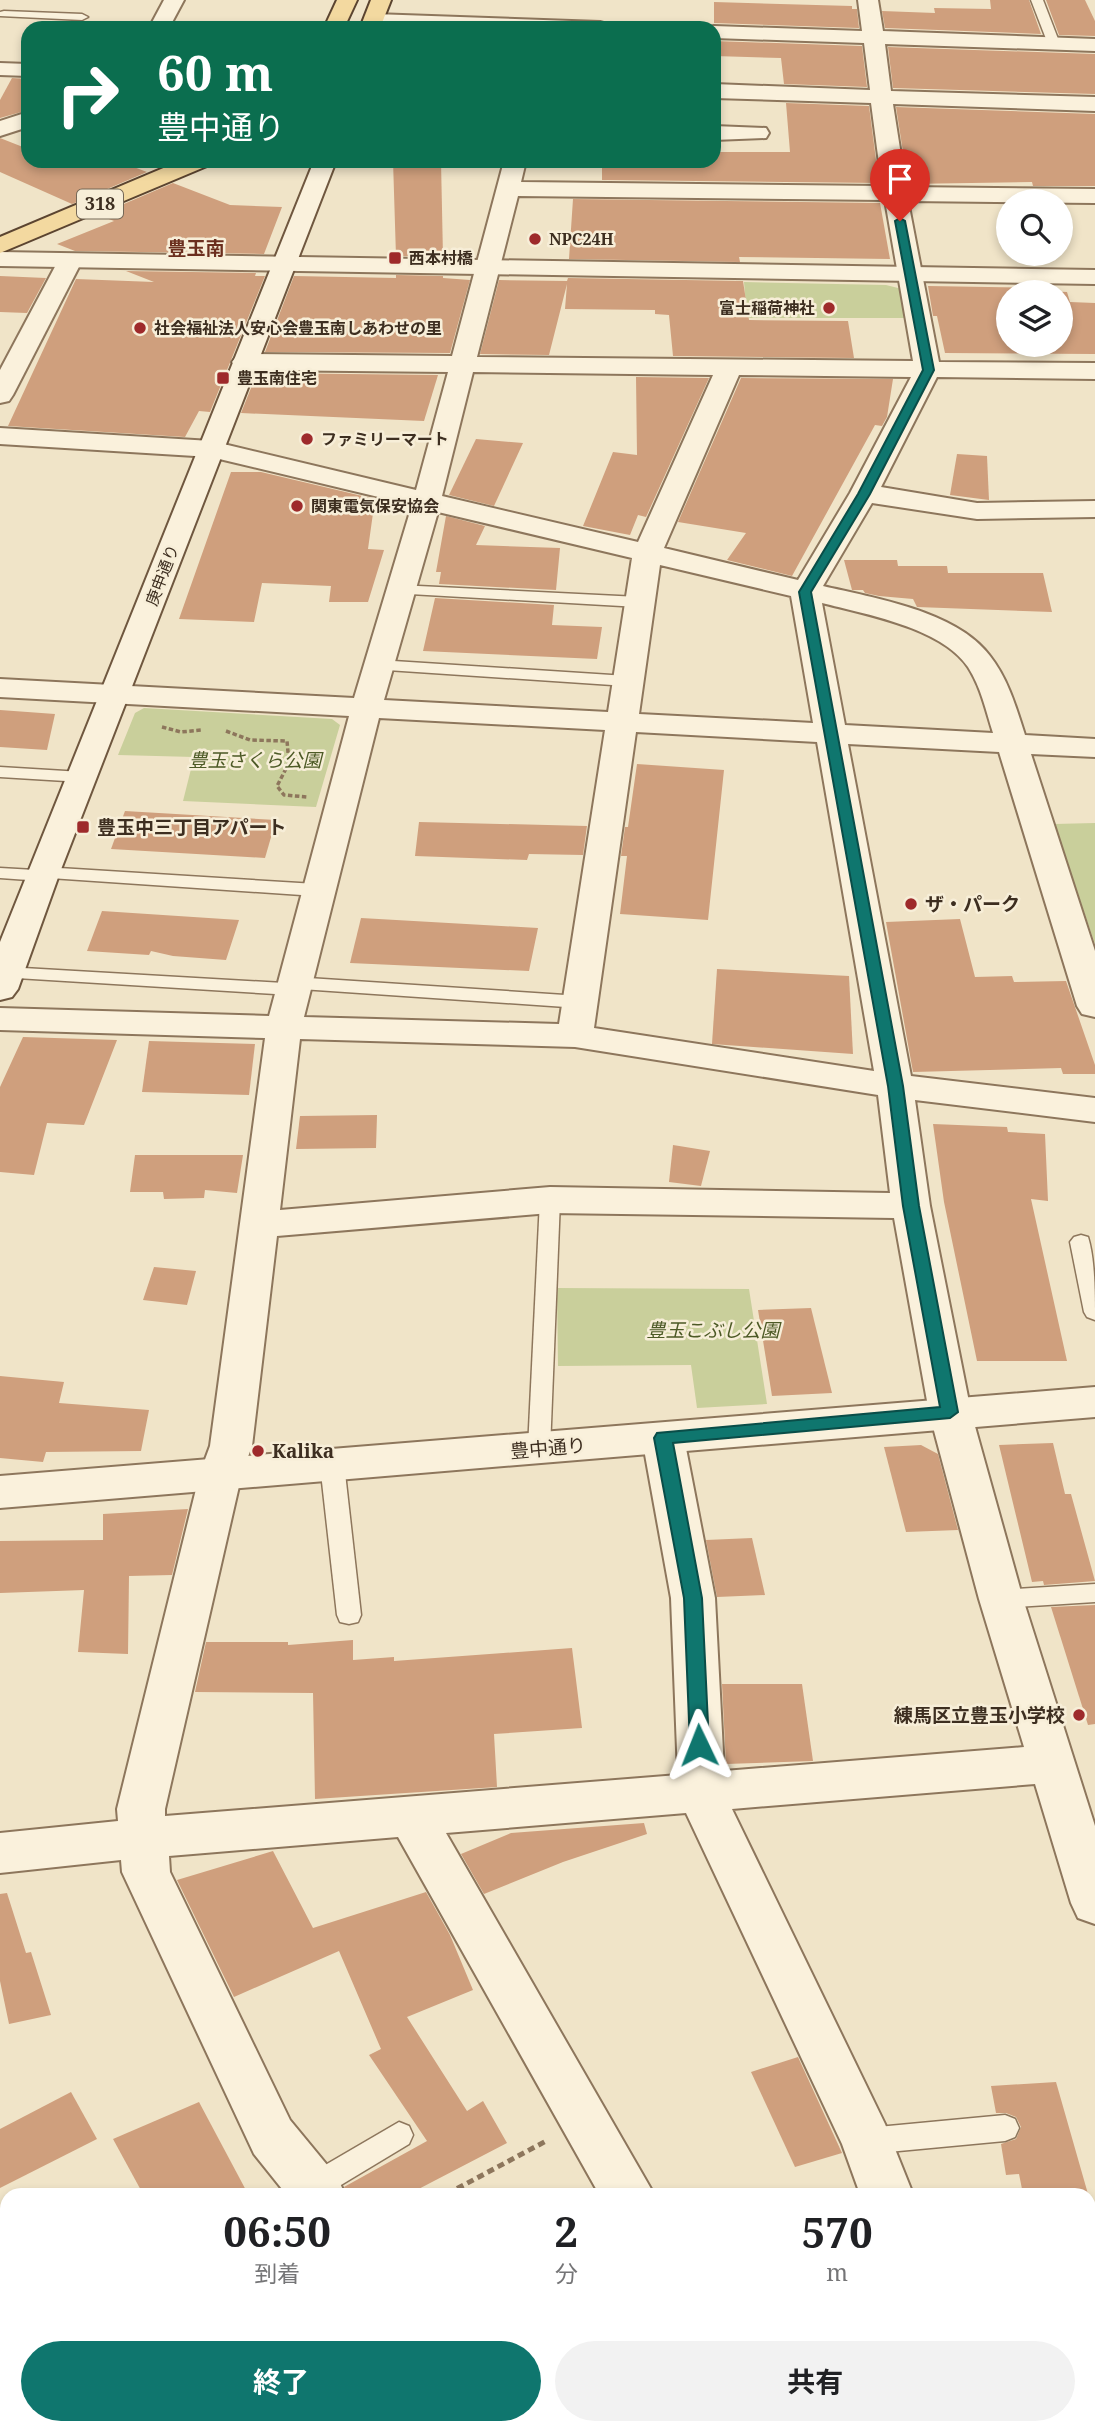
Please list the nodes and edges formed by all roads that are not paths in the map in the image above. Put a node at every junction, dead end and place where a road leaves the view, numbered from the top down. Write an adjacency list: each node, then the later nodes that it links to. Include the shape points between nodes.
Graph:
1 (14, 0): 9 (lane)
2 (174, 0): 10 (street)
3 (347, 0): 11 (main road)
4 (556, 0): 13 (street)
5 (868, 0): 15 (street)
6 (1037, 0): 16 (lane)
7 (375, 16): 12 (street)
8 (82, 17): 9 (lane)
9 (2, 18)
10 (163, 21)
11 (337, 21)
12 (454, 21)
13 (551, 21)
14 (721, 32): 15 (street)
15 (873, 38): 16 (street); 23 (street)
16 (1054, 44): 17 (street)
17 (1095, 45)
18 (0, 69): 19 (street)
19 (21, 70)
20 (0, 79): 21 (street)
21 (21, 80)
22 (721, 91): 23 (street)
23 (881, 102): 24 (street); 25 (street); 26 (street); 35 (street)
24 (724, 103): 29 (street)
25 (1095, 104)
26 (1095, 115)
27 (21, 122): 28 (street)
28 (0, 129)
29 (736, 133)
30 (135, 168): 37 (main road, 318)
31 (183, 168): 38 (main road, 318)
32 (322, 168): 41 (street, 庚申通り)
33 (513, 168): 34 (street)
34 (508, 189): 35 (street); 42 (street)
35 (895, 194): 36 (street); 43 (street)
36 (1095, 196)
37 (0, 226)
38 (0, 246)
39 (0, 259): 40 (street)
40 (70, 261): 41 (street); 50 (street)
41 (285, 265): 42 (street); 45 (street, 庚申通り)
42 (488, 268): 43 (street); 46 (street)
43 (910, 275): 44 (street); 48 (street)
44 (1095, 277)
45 (246, 362): 46 (street); 52 (street, 庚申通り)
46 (461, 366): 47 (street); 54 (street)
47 (729, 368): 48 (street); 56 (street)
48 (928, 370): 49 (street); 53 (street)
49 (1095, 371)
50 (0, 394)
51 (0, 436): 52 (street)
52 (211, 449): 54 (street); 63 (street, 庚申通り)
53 (864, 494): 55 (street, via 976,511); 58 (street)
54 (427, 502): 56 (street); 57 (street)
55 (1095, 509)
56 (647, 554): 58 (street); 59 (street)
57 (398, 590): 59 (lane); 60 (street)
58 (805, 592): 66 (street); 67 (street, via 902,616 943,633 971,652 986,672)
59 (639, 602): 61 (street)
60 (378, 665): 61 (lane); 64 (street)
61 (627, 681): 65 (street)
62 (0, 688): 63 (street)
63 (115, 695): 64 (street); 70 (street, 庚申通り)
64 (366, 708): 65 (street); 73 (street)
65 (622, 722): 66 (street); 78 (street)
66 (831, 733): 67 (street); 80 (street)
67 (1012, 743): 68 (street); 76 (street)
68 (1095, 748)
69 (0, 772): 70 (lane)
70 (82, 777): 72 (street, 庚申通り)
71 (0, 873): 72 (lane)
72 (43, 874): 73 (lane); 74 (street, 庚申通り)
73 (316, 890): 75 (street)
74 (3, 979): 75 (lane)
75 (293, 986): 78 (lane); 79 (street)
76 (1095, 1006)
77 (0, 1019): 79 (street)
78 (577, 1019): 79 (street); 80 (street)
79 (284, 1027): 84 (street)
80 (895, 1086): 81 (street); 83 (street)
81 (1095, 1110)
82 (550, 1200): 83 (street); 84 (street); 90 (lane)
83 (911, 1206): 88 (street)
84 (259, 1225): 92 (street, via 231,1446)
85 (1081, 1242): 86 (lane)
86 (1095, 1312)
87 (1095, 1402): 88 (street, 豊中通り)
88 (950, 1412): 89 (street, 豊中通り); 95 (street)
89 (663, 1438): 90 (street, 豊中通り); 98 (street, via 693,1598)
90 (539, 1449): 91 (street, 豊中通り)
91 (332, 1464): 92 (street, 豊中通り); 96 (lane)
92 (221, 1473): 93 (street, 豊中通り); 100 (street, via 141,1809)
93 (0, 1492)
94 (1095, 1592): 95 (lane)
95 (1002, 1599): 97 (street)
96 (349, 1615)
97 (1052, 1764): 98 (street); 102 (street)
98 (702, 1794): 99 (street); 105 (street)
99 (412, 1817): 100 (street); 108 (street)
100 (141, 1838): 101 (street); 106 (street, via 146,1872 226,2045 272,2137)
101 (0, 1853)
102 (1095, 1903)
103 (1005, 2128): 105 (lane)
104 (399, 2134): 107 (lane)
105 (867, 2141): 109 (street)
106 (314, 2188)
107 (320, 2188)
108 (624, 2188)
109 (884, 2188)

